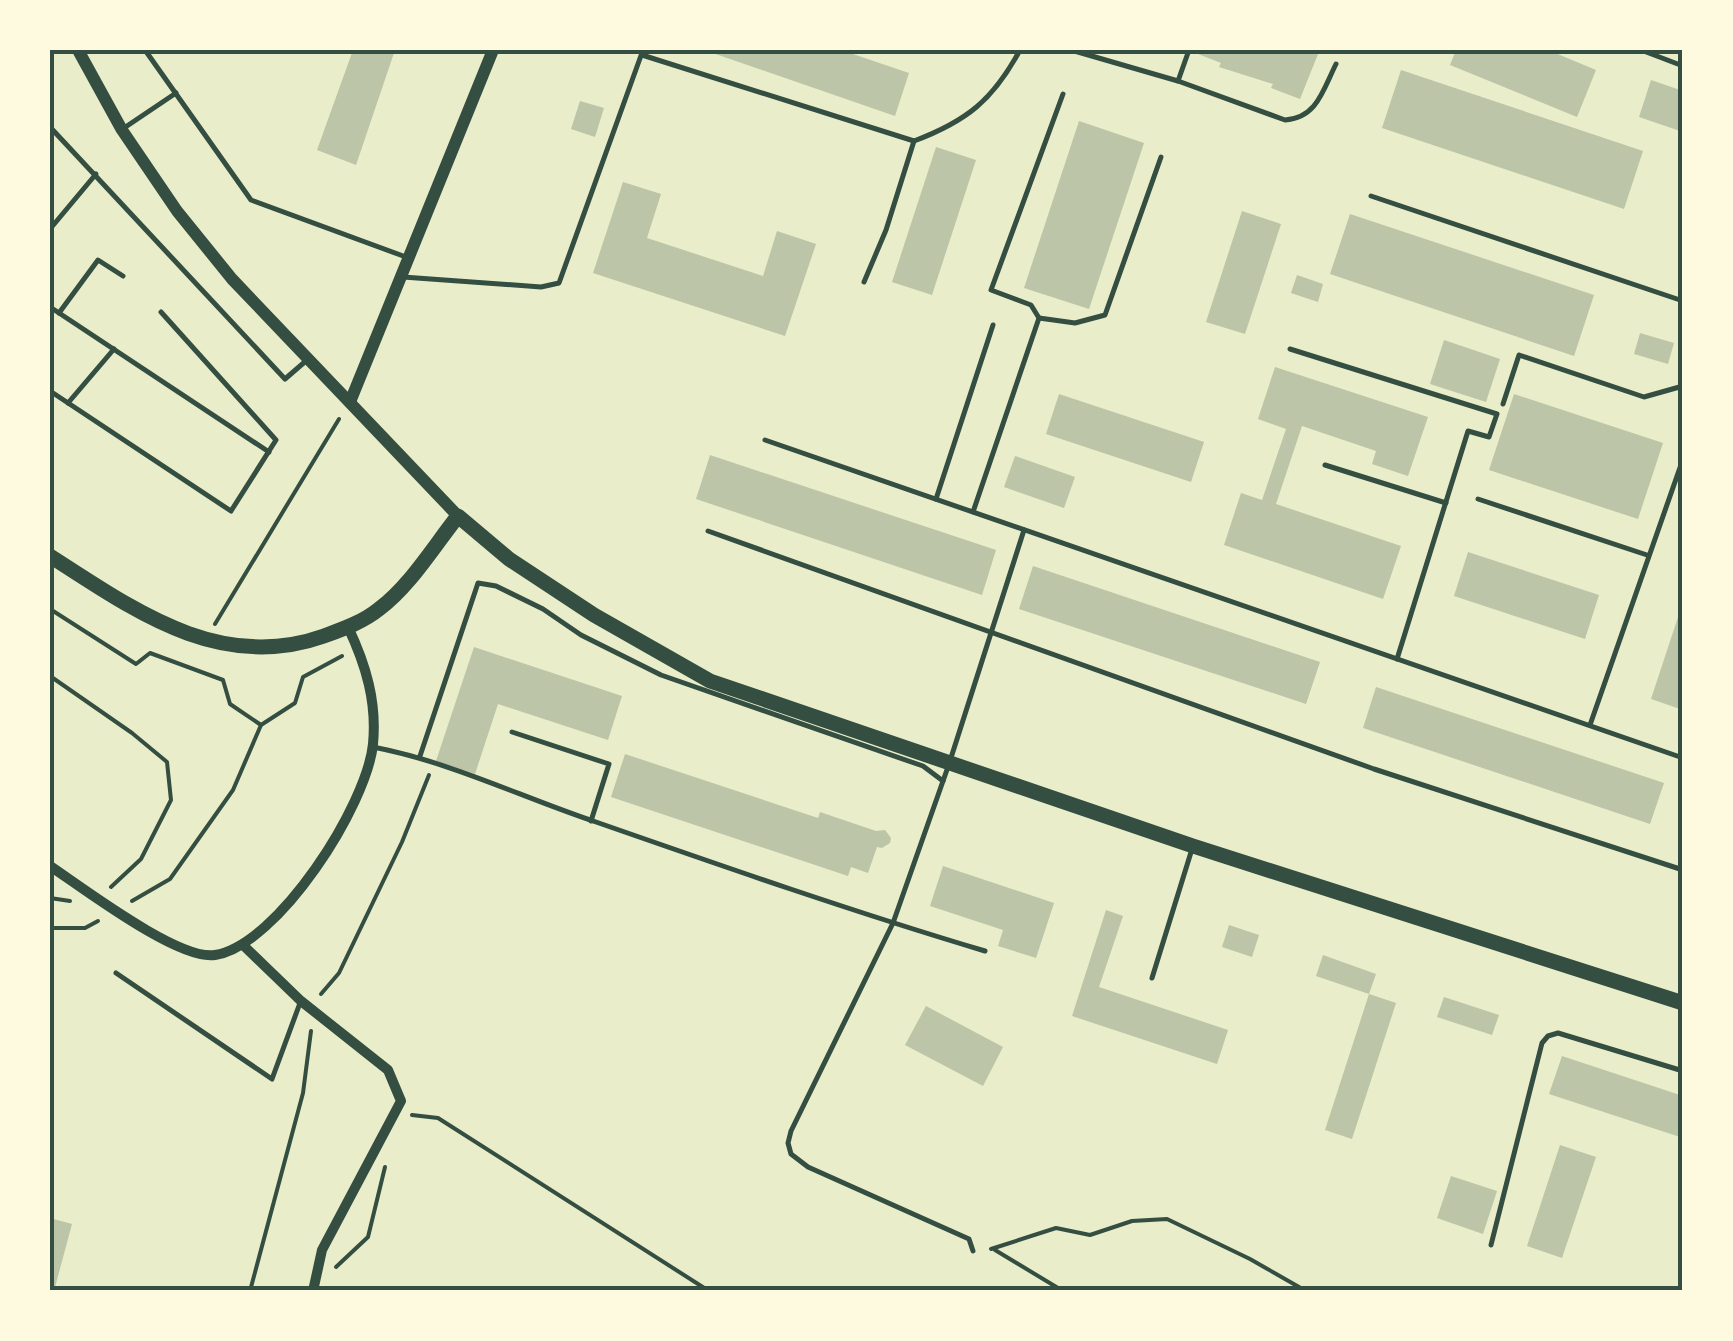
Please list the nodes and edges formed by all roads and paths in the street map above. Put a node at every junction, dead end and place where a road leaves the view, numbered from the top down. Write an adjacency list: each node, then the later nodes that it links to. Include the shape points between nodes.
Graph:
1 (78, 50): 15 (street)
2 (145, 50): 12 (lane)
3 (493, 50): 21 (street)
4 (1020, 50): 16 (lane, via 975,112)
5 (1071, 50): 11 (lane)
6 (1188, 50): 11 (lane)
7 (1642, 50): 10 (lane)
8 (642, 52): 16 (lane); 23 (lane, via 560,283)
9 (1336, 64): 11 (lane, via 1312,111 1300,119 1284,120)
10 (1683, 66)
11 (1178, 81)
12 (176, 93): 15 (lane); 21 (lane, via 251,200)
13 (1062, 94): 29 (lane, via 991,290 1031,305)
14 (50, 127): 18 (lane)
15 (122, 130): 33 (street, via 232,279)
16 (914, 141): 24 (lane)
17 (1160, 157): 29 (lane, via 1105,315 1075,323)
18 (96, 174): 20 (lane); 33 (lane, via 284,379)
19 (1371, 196): 25 (lane)
20 (51, 227)
21 (409, 258): 23 (street)
22 (122, 276): 28 (lane, via 98,260)
23 (403, 277): 36 (street)
24 (864, 282)
25 (1683, 301)
26 (50, 307): 28 (lane)
27 (161, 312): 40 (lane, via 276,440)
28 (60, 313): 31 (lane)
29 (1039, 318): 46 (lane)
30 (993, 325): 43 (lane)
31 (114, 349): 37 (lane); 40 (lane)
32 (1290, 349): 45 (lane, via 1497,414 1488,437 1468,431)
33 (310, 358): 36 (street)
34 (1683, 386): 38 (lane, via 1644,397 1519,355)
35 (50, 392): 37 (lane)
36 (350, 402): 47 (street); 55 (path)
37 (68, 403): 40 (lane, via 231,511)
38 (1504, 404)
39 (764, 440): 43 (lane)
40 (269, 452)
41 (1683, 459): 50 (lane)
42 (1325, 464): 45 (lane)
43 (936, 499): 46 (lane)
44 (1478, 499): 50 (lane)
45 (1446, 502): 57 (lane)
46 (972, 512): 48 (lane)
47 (458, 516): 53 (main road, via 380,609); 65 (main road, via 508,560 710,681)
48 (1024, 530): 54 (lane); 57 (lane)
49 (708, 531): 54 (lane)
50 (1647, 555): 60 (lane)
51 (50, 556): 55 (main road, via 150,617)
52 (50, 609): 59 (path, via 136,664 150,653 223,680 230,704)
53 (348, 627): 55 (main road, via 300,644); 56 (street)
54 (990, 630): 65 (lane); 70 (lane, via 1374,769)
55 (205, 641)
56 (358, 648): 59 (path, via 303,677 295,703); 62 (street, via 373,703)
57 (1398, 659): 60 (lane)
58 (50, 676): 71 (path, via 167,762 171,800 140,859)
59 (261, 725): 73 (path, via 233,790 170,879)
60 (1590, 725): 64 (lane)
61 (512, 732): 67 (lane, via 610,764)
62 (373, 748): 63 (lane); 76 (street, via 324,859)
63 (420, 756): 66 (lane, via 478,584 543,608 661,675 923,766); 67 (lane)
64 (1683, 758)
65 (949, 764): 66 (lane); 68 (main road)
66 (943, 780): 74 (lane)
67 (591, 821): 74 (lane)
68 (1193, 846): 79 (lane); 81 (main road)
69 (50, 866): 71 (street)
70 (1683, 870)
71 (94, 895): 72 (path, via 80,902); 73 (street)
72 (50, 898)
73 (117, 910): 75 (path, via 85,928); 76 (street, via 184,951 212,956)
74 (893, 923): 77 (lane); 86 (lane, via 791,1130 790,1154 969,1238)
75 (50, 928)
76 (244, 946): 80 (street)
77 (985, 951)
78 (116, 974): 80 (lane, via 272,1079)
79 (1152, 978)
80 (301, 1000): 88 (street, via 388,1070 401,1100 322,1250)
81 (1683, 1003)
82 (1683, 1072): 85 (lane, via 1558,1033 1548,1036)
83 (406, 1114): 89 (path, via 438,1118)
84 (387, 1158): 87 (path, via 368,1236)
85 (1492, 1245)
86 (974, 1251)
87 (328, 1276)
88 (314, 1291)
89 (709, 1291)
90 (1063, 1291): 91 (path, via 991,1249 1056,1228 1090,1236 1132,1222 1167,1220)
91 (1306, 1291)

